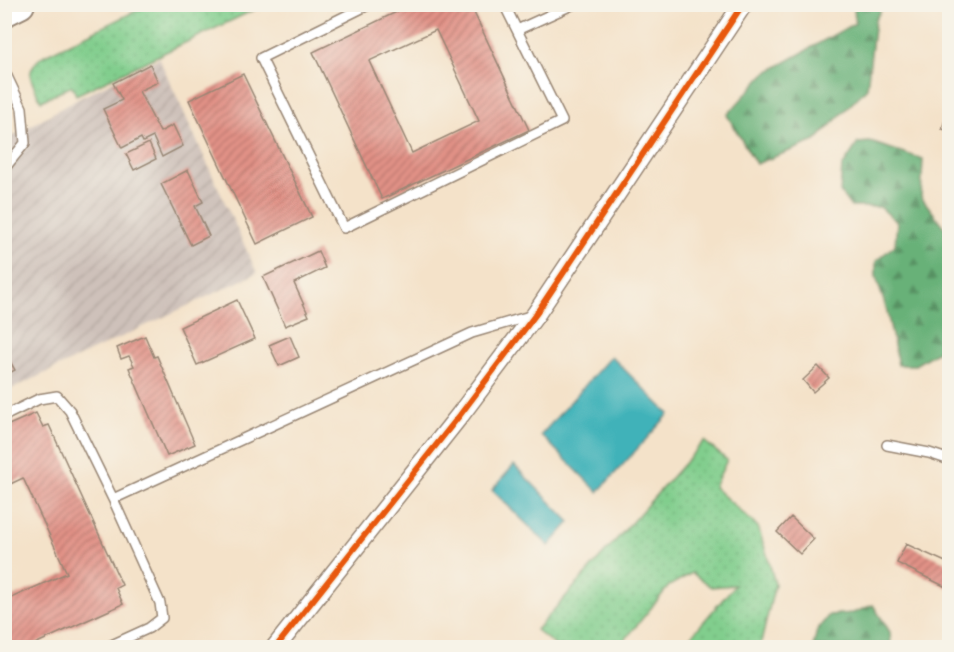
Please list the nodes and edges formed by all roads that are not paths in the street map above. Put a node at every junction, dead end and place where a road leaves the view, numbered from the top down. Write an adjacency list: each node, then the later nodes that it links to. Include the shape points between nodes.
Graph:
1 (20, 4): 6 (main road)
2 (370, 4): 7 (lane, via 261,58 344,228 562,121)
3 (504, 4): 7 (lane)
4 (574, 4): 7 (lane)
5 (743, 4): 10 (street)
6 (4, 12)
7 (517, 30)
8 (4, 70): 9 (lane, via 22,108 25,143)
9 (4, 169)
10 (536, 314): 14 (lane, via 472,333); 16 (street)
11 (4, 416): 14 (lane, via 39,399 57,396 70,411)
12 (887, 445): 13 (lane)
13 (950, 460)
14 (113, 499): 15 (lane, via 160,603 162,618)
15 (105, 648)
16 (276, 648)

